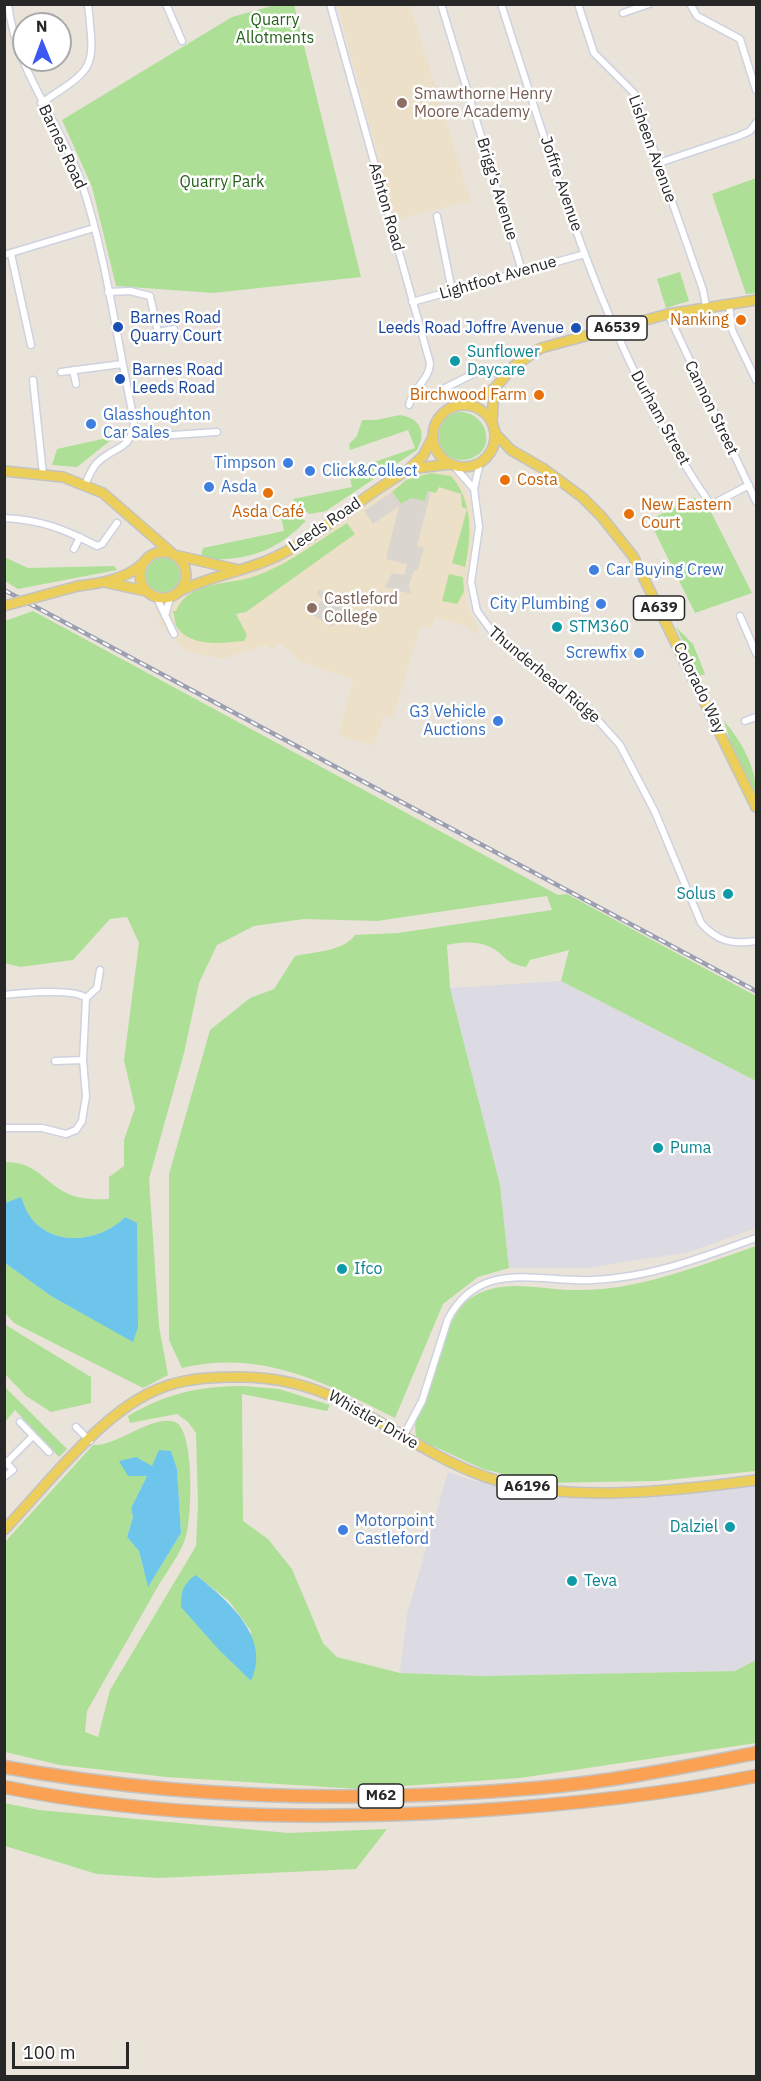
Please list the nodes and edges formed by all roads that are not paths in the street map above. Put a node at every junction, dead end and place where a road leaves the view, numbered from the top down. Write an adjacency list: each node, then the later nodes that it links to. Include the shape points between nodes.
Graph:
1 (8, 4): 13 (street, Barnes Road, via 11,32)
2 (88, 4): 13 (street, via 91,60 83,75)
3 (166, 4): 11 (street)
4 (330, 4): 24 (street, Ashton Road)
5 (441, 4): 20 (street, Brigg's Avenue)
6 (501, 4): 18 (street, Joffre Avenue)
7 (578, 4): 15 (street, Lisheen Avenue, via 594,53 634,93)
8 (649, 4): 10 (street)
9 (690, 4): 12 (street, via 697,16 740,39)
10 (623, 13)
11 (182, 41)
12 (756, 90)
13 (41, 103): 17 (street, Barnes Road, via 81,183)
14 (756, 123): 15 (street, via 739,136)
15 (659, 163): 26 (street, Lisheen Avenue)
16 (437, 216): 21 (street)
17 (94, 228): 19 (street); 22 (street, Barnes Road)
18 (585, 254): 20 (street, Lightfoot Avenue); 29 (street, Joffre Avenue)
19 (8, 255): 30 (street)
20 (522, 271): 21 (street, Lightfoot Avenue)
21 (452, 291): 24 (street, Lightfoot Avenue)
22 (108, 292): 28 (street, via 130,291 150,296 159,332); 31 (street, Barnes Road)
23 (756, 300): 25 (main road, A6539)
24 (412, 302): 40 (street, Ashton Road, via 430,368)
25 (729, 304): 26 (main road, A6539); 36 (street, via 732,330)
26 (706, 306): 27 (main road, A6539)
27 (668, 314): 29 (main road, A6539); 53 (street, Cannon Street)
28 (174, 329)
29 (612, 329): 34 (main road, A6539, via 541,348); 53 (street, Durham Street, via 711,505)
30 (32, 345)
31 (122, 364): 32 (street); 43 (street, Barnes Road)
32 (73, 370): 33 (street); 37 (street)
33 (61, 372)
34 (503, 376): 38 (main road, A6539); 39 (street, via 485,368)
35 (33, 380): 51 (street)
36 (756, 380)
37 (76, 384)
38 (494, 389): 41 (main road); 42 (main road)
39 (438, 391)
40 (410, 405)
41 (460, 405): 42 (main road, via 479,409); 45 (main road, via 439,418)
42 (494, 428): 46 (main road, Colorado Way / A639); 47 (main road, via 494,442)
43 (133, 431): 44 (street, via 158,436); 52 (street, via 128,443 95,465)
44 (217, 432)
45 (433, 437): 48 (main road, via 438,453); 49 (main road, via 424,455)
46 (511, 450): 47 (main road); 76 (main road, Colorado Way / A639, via 582,497 633,556)
47 (484, 460): 48 (main road, via 463,467); 54 (street, Thunderhead Ridge)
48 (452, 465): 49 (main road); 54 (street)
49 (408, 470): 63 (main road, Leeds Road, via 286,552)
50 (4, 471): 51 (main road)
51 (44, 474): 52 (main road)
52 (85, 485): 58 (main road, via 126,510)
53 (748, 485): 55 (street, Cannon Street)
54 (474, 489): 77 (street, Thunderhead Ridge, via 479,527 471,582 484,624 586,707 620,746 655,812 701,923 724,941)
55 (756, 501)
56 (4, 518): 59 (street, via 60,526)
57 (117, 523): 59 (street, via 97,546)
58 (147, 534): 61 (main road); 62 (main road, via 149,549)
59 (80, 537): 60 (street)
60 (74, 549)
61 (175, 555): 62 (main road, via 158,552); 63 (main road); 65 (main road, via 186,567)
62 (144, 561): 64 (main road, via 132,572); 66 (main road, via 140,577)
63 (238, 570): 65 (main road, Leeds Road)
64 (108, 583): 66 (main road); 69 (main road, bridge, via 78,586)
65 (182, 590): 68 (main road)
66 (146, 591): 67 (main road)
67 (157, 598): 68 (main road); 70 (street)
68 (170, 598): 70 (street)
69 (4, 606)
70 (165, 616): 72 (street)
71 (740, 616): 73 (street)
72 (174, 634)
73 (756, 653)
74 (756, 717): 75 (street)
75 (745, 721)
76 (756, 807)
77 (756, 941)
78 (100, 970): 80 (street, via 97,988)
79 (4, 995): 80 (street, via 67,993)
80 (86, 998): 81 (street)
81 (83, 1060): 82 (street); 83 (street, via 86,1096 82,1121 76,1130 66,1134 42,1128)
82 (56, 1061)
83 (4, 1128)
84 (756, 1238): 88 (street, via 629,1277 519,1277 475,1289 448,1319 422,1401)
85 (20, 1422): 87 (street)
86 (76, 1427): 89 (street)
87 (33, 1436): 90 (street); 91 (street)
88 (403, 1437): 89 (main road, Whistler Drive / A6196, via 319,1390 290,1381 235,1377 198,1379 149,1393 113,1418); 93 (main road, Whistler Drive / A6196, via 467,1470 530,1488 627,1491)
89 (90, 1441): 94 (main road, Whistler Drive / A6196)
90 (49, 1452)
91 (5, 1462): 92 (street, via 13,1470)
92 (4, 1478)
93 (756, 1480)
94 (4, 1530)
95 (756, 1753): 96 (highway, M62, via 538,1788 345,1798 143,1785)
96 (4, 1767)
97 (756, 1776): 98 (highway, M62, via 597,1801 347,1817 145,1807)
98 (4, 1787)

